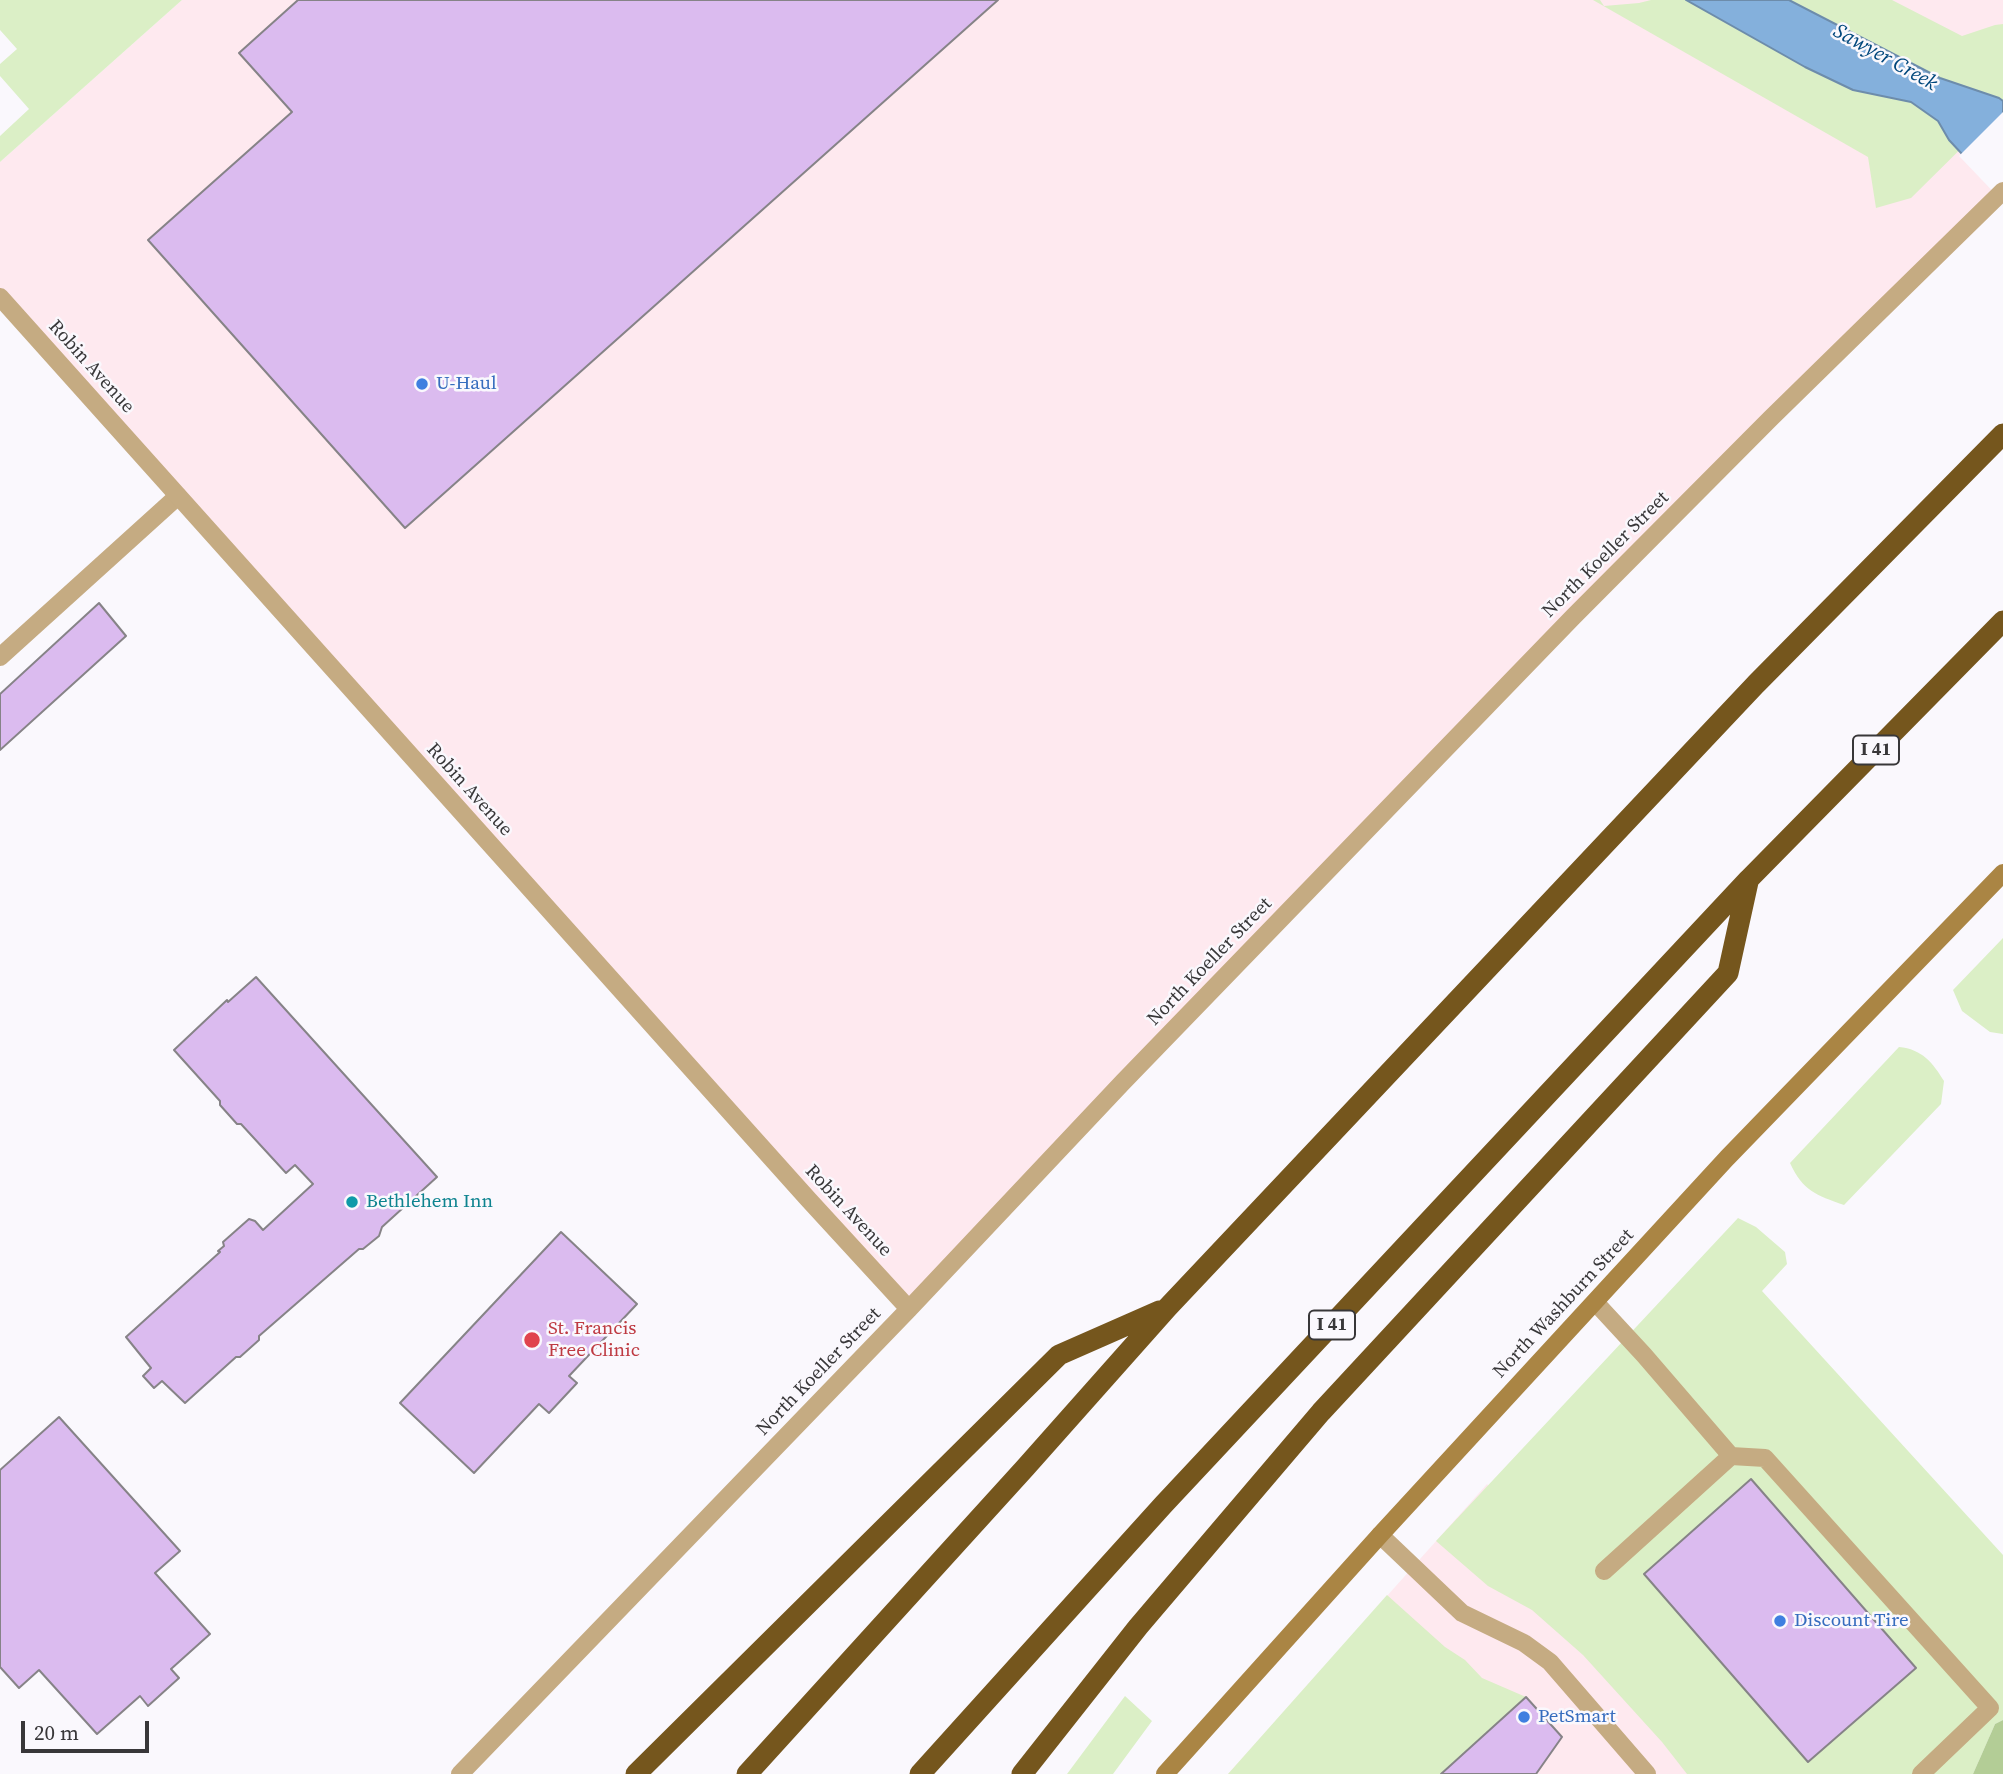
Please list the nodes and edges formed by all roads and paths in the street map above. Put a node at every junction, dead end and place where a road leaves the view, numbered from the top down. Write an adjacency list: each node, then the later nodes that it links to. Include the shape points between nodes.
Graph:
1 (2003, 191): 11 (street, North Koeller Street, via 1554,636)
2 (0, 297): 4 (street, Robin Avenue)
3 (2003, 434): 10 (highway, via 1747,694)
4 (178, 496): 6 (street); 11 (street, Robin Avenue)
5 (2003, 621): 8 (highway, I 41)
6 (0, 657)
7 (2003, 873): 9 (street, North Washburn Street, via 1727,1158)
8 (1749, 880): 18 (highway, I 41, via 1164,1504); 19 (highway, via 1728,974 1321,1412 1138,1627)
9 (1595, 1302): 12 (street); 13 (street, North Washburn Street)
10 (1168, 1307): 16 (highway, via 1059,1355); 17 (highway)
11 (909, 1309): 15 (street, North Koeller Street)
12 (1731, 1456): 14 (street); 22 (street, via 1765,1458 1990,1708)
13 (1380, 1535): 20 (street, North Washburn Street); 21 (street, via 1462,1613 1524,1643 1549,1662)
14 (1604, 1571)
15 (460, 1774)
16 (636, 1774)
17 (747, 1774)
18 (920, 1774)
19 (1022, 1774)
20 (1165, 1774)
21 (1647, 1774)
22 (1921, 1774)

